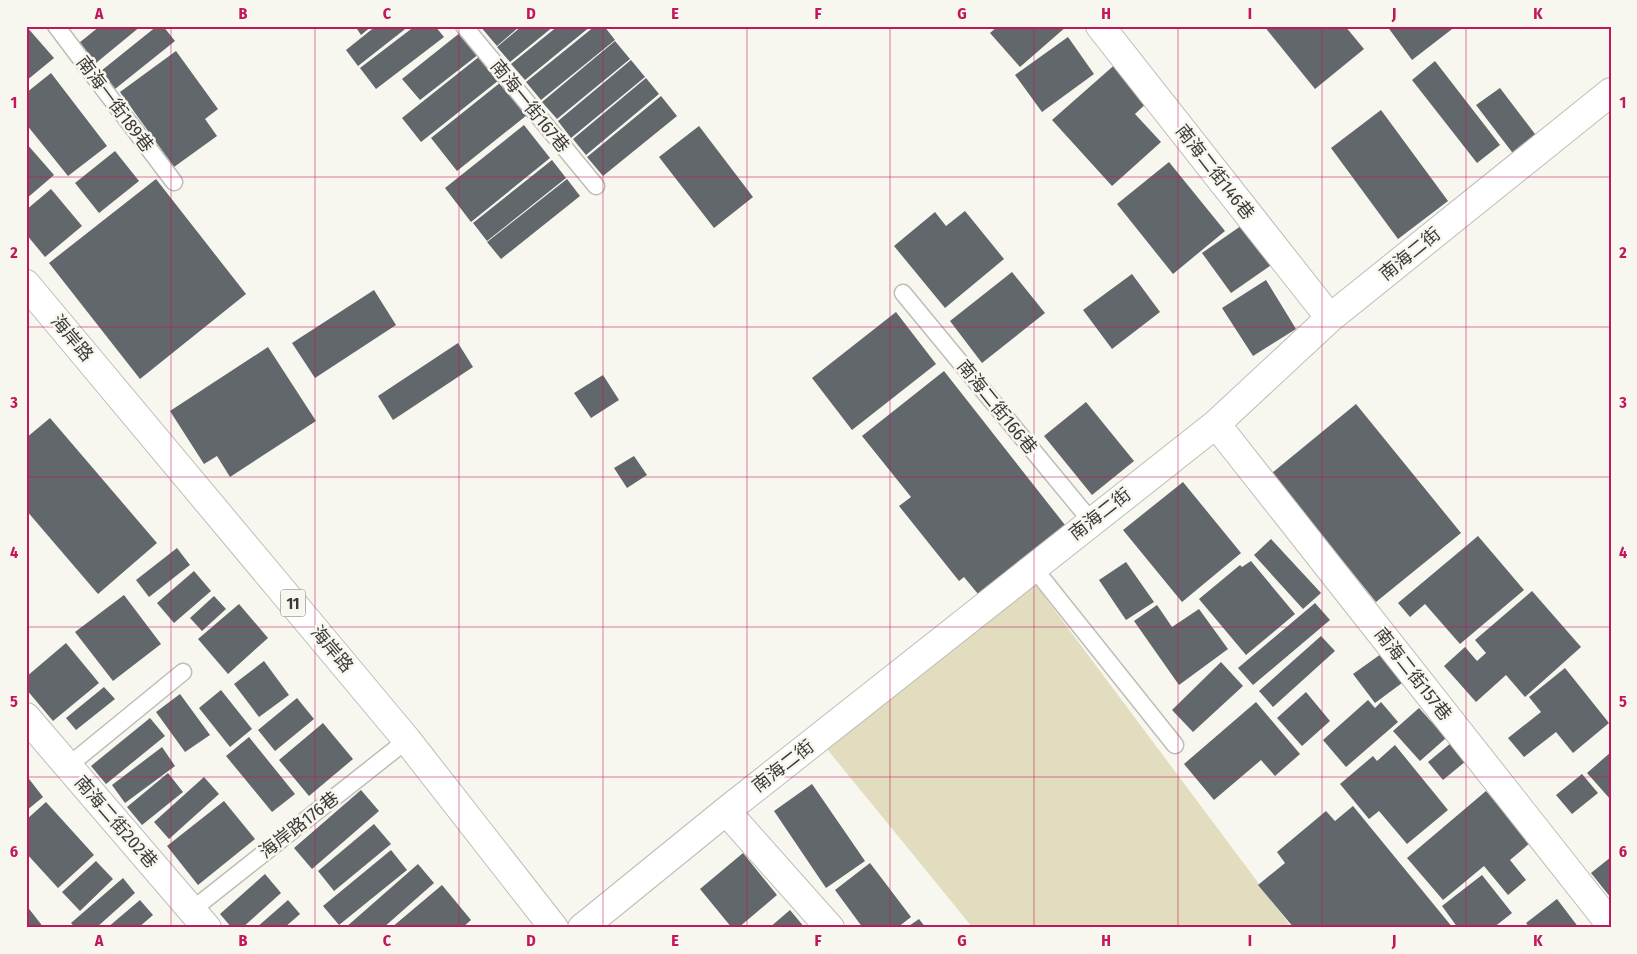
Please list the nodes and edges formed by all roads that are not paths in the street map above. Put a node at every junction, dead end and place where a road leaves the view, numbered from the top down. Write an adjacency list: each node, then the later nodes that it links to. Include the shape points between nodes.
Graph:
1 (56, 26): 5 (lane, 南海一街189巷)
2 (464, 26): 6 (lane, 南海一街167巷)
3 (1100, 26): 9 (street, 南海二街146巷)
4 (1611, 92): 9 (street, 南海二街)
5 (174, 182)
6 (596, 186)
7 (26, 284): 15 (street, 海岸路 / 11)
8 (903, 293): 11 (lane, 南海二街166巷)
9 (1330, 318): 10 (street, 南海二街)
10 (1216, 424): 11 (street, 南海二街); 20 (street, 南海二街157巷)
11 (1091, 522): 12 (street, 南海二街)
12 (1033, 567): 16 (lane); 18 (street, 南海二街)
13 (183, 672): 17 (lane)
14 (26, 717): 17 (street, 南海二街202巷)
15 (407, 740): 19 (lane, 海岸路176巷); 21 (street, 海岸路 / 11)
16 (1175, 745)
17 (68, 766): 19 (street, 南海二街202巷)
18 (726, 811): 22 (street, 南海二街); 23 (street)
19 (199, 919)
20 (1611, 925)
21 (554, 928)
22 (582, 928)
23 (830, 928)

